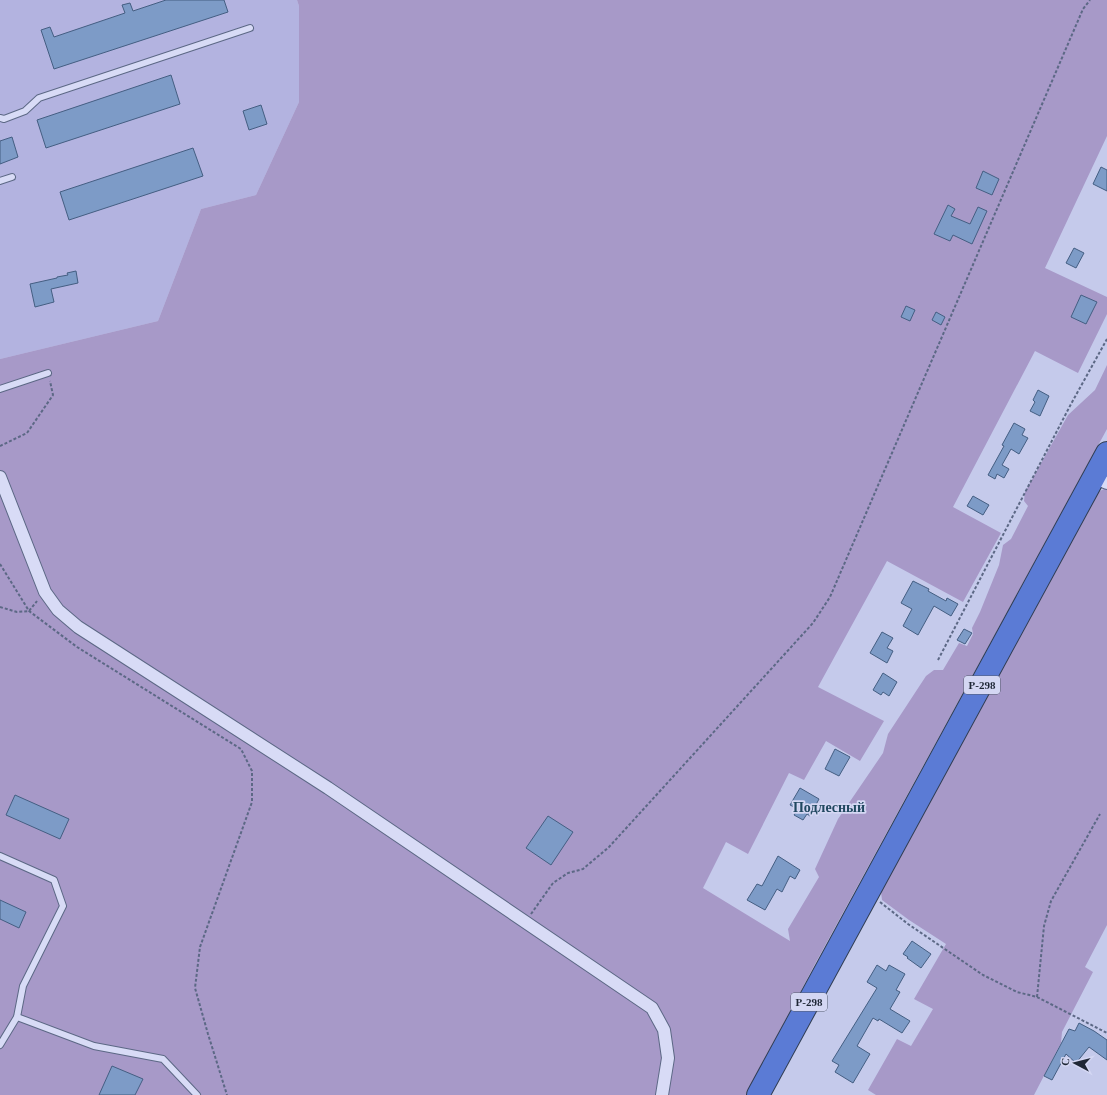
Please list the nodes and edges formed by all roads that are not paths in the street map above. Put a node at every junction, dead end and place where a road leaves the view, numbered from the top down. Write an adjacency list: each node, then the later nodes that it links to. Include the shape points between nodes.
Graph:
1 (250, 28): 2 (lane, via 39,98 25,111 4,119)
2 (0, 118)
3 (12, 177): 4 (lane)
4 (0, 181)
5 (48, 373): 6 (lane)
6 (0, 389)
7 (1107, 453): 9 (highway, Р-298)
8 (0, 477): 14 (street, via 45,592 58,610 78,627 328,788 652,1008 664,1030 668,1058)
9 (1100, 480): 15 (highway, Р-298)
10 (0, 856): 11 (lane, via 54,880 63,906 23,986)
11 (17, 1017): 12 (lane); 13 (lane, via 94,1046 163,1059)
12 (0, 1045)
13 (197, 1095)
14 (662, 1095)
15 (758, 1095)

